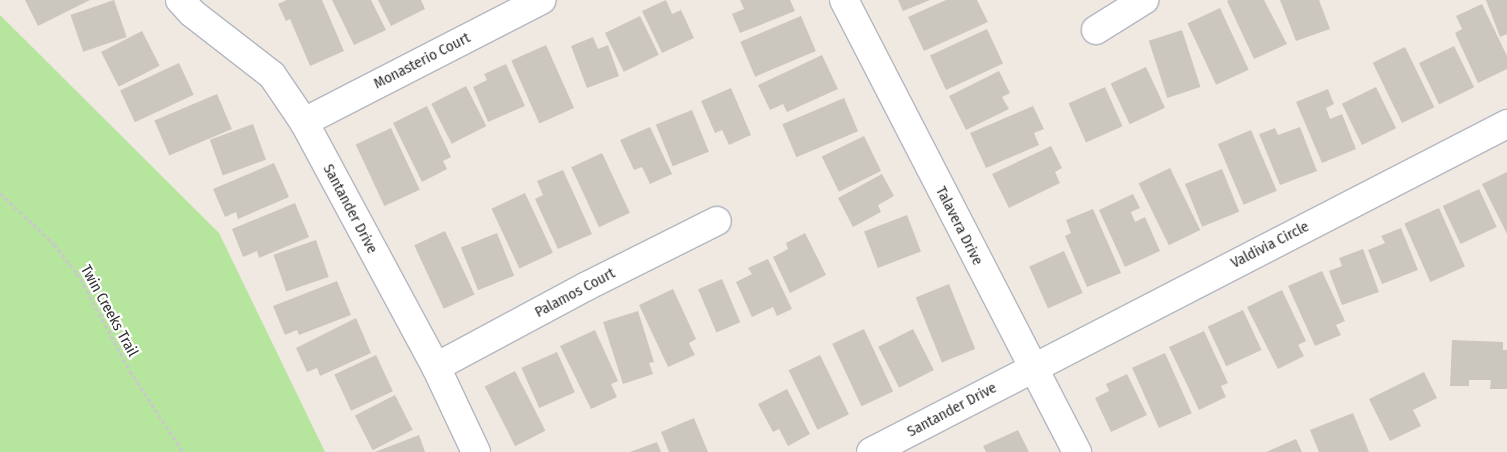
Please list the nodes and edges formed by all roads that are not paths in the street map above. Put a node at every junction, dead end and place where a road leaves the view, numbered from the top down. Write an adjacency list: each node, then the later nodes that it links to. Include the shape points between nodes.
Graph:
1 (180, 0): 6 (street, Santander Drive, via 272,74)
2 (541, 0): 6 (street, Monasterio Court)
3 (844, 0): 10 (street, Talavera Drive)
4 (1144, 0): 5 (street)
5 (1096, 30)
6 (304, 122): 9 (street, Santander Drive)
7 (1507, 124): 10 (street, Valdivia Circle)
8 (716, 221): 9 (street, Palamos Court)
9 (436, 367): 11 (street, Santander Drive)
10 (1032, 367): 12 (street, Santander Drive); 13 (street, Talavera Drive)
11 (476, 452)
12 (871, 452)
13 (1077, 452)

